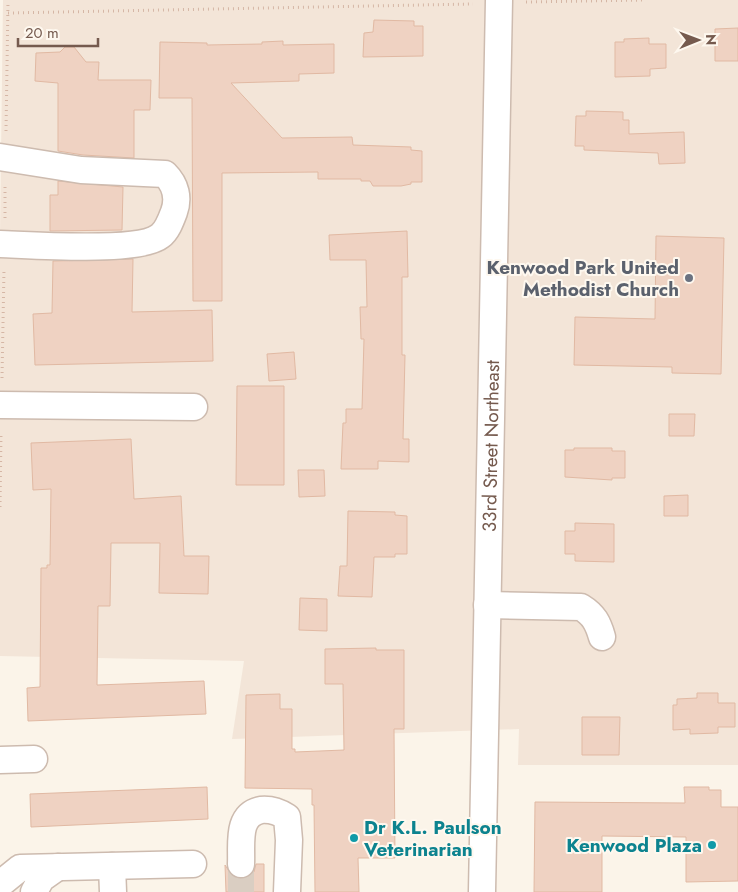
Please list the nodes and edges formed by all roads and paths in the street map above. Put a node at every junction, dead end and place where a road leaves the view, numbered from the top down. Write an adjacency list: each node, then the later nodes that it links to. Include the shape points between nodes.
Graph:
1 (645, 0): 2 (path)
2 (500, 2): 3 (path); 8 (street, 33rd Street Northeast)
3 (8, 13)
4 (0, 157): 5 (street, via 81,170 165,174 172,181 176,193 176,206 163,233 148,242 121,246)
5 (0, 244)
6 (0, 405): 7 (street)
7 (194, 407)
8 (487, 606): 9 (street, via 581,607 598,623); 20 (street, 33rd Street Northeast)
9 (602, 637)
10 (34, 759): 11 (street)
11 (0, 760)
12 (193, 864): 14 (street)
13 (241, 864): 19 (street, via 243,822 251,813 279,811 287,818 288,825)
14 (112, 866): 15 (street); 18 (street)
15 (58, 867): 16 (street, via 20,868); 17 (street, via 41,879)
16 (5, 885)
17 (34, 892)
18 (112, 892)
19 (287, 892)
20 (482, 892)

